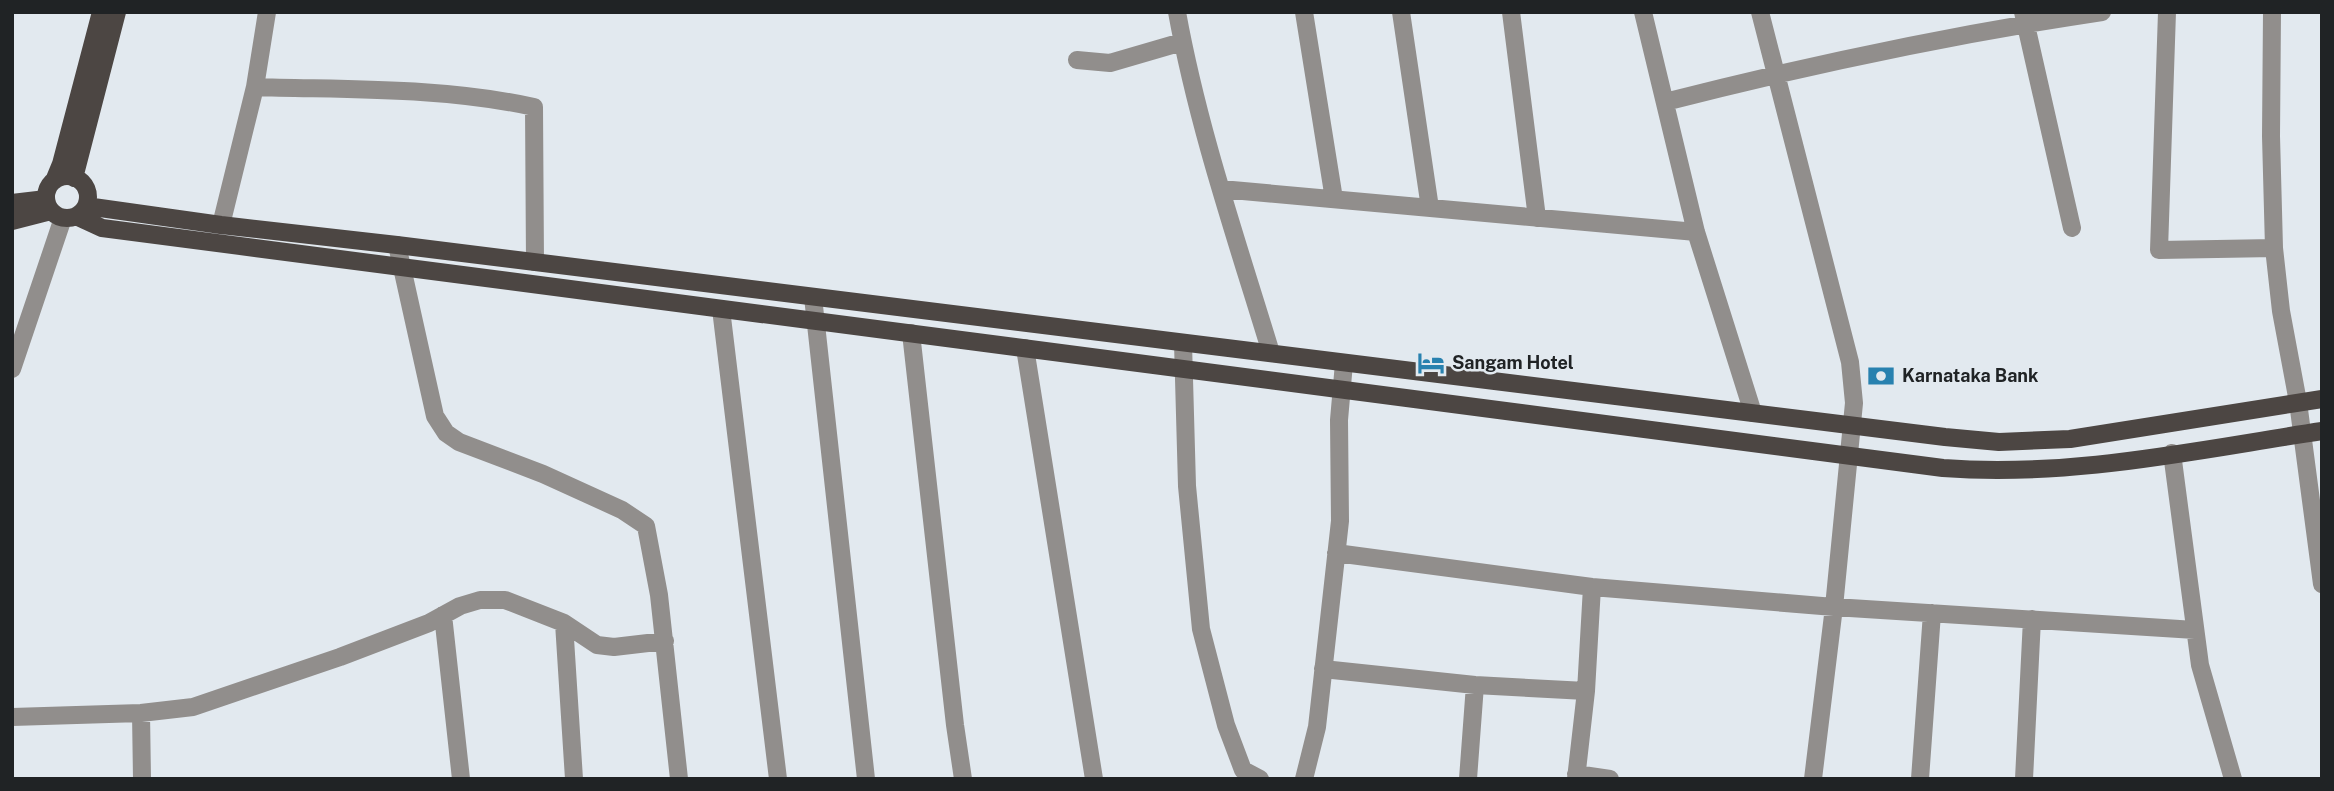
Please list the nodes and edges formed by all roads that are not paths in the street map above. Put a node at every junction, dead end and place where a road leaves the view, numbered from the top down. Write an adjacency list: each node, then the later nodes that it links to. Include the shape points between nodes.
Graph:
1 (101, 12): 20 (main road)
2 (117, 12): 19 (main road)
3 (267, 12): 17 (street)
4 (1177, 12): 14 (street)
5 (1304, 12): 22 (street)
6 (1401, 12): 24 (street)
7 (1511, 12): 26 (street)
8 (1643, 12): 18 (street)
9 (1760, 12): 16 (street)
10 (2102, 12): 13 (street)
11 (2167, 12): 32 (street, via 2159,250)
12 (2272, 12): 32 (street)
13 (2024, 18): 16 (street); 29 (street)
14 (1182, 42): 15 (street, via 1110,63); 21 (street)
15 (1077, 60)
16 (1776, 74): 18 (street); 51 (street, via 1850,362 1854,403)
17 (255, 86): 28 (street); 34 (street, via 452,94 534,107)
18 (1665, 102): 30 (street)
19 (74, 178): 20 (main road); 25 (main road, via 88,192)
20 (54, 181): 25 (main road, via 46,192)
21 (1221, 189): 22 (street); 43 (street)
22 (1334, 199): 24 (street)
23 (12, 203): 25 (main road)
24 (1430, 208): 26 (street)
25 (64, 210): 27 (main road); 28 (main road); 35 (main road, via 102,228); 45 (street)
26 (1537, 218): 30 (street)
27 (12, 221)
28 (221, 225): 31 (main road)
29 (2072, 228)
30 (1696, 232): 50 (street)
31 (397, 245): 33 (main road); 35 (street)
32 (2274, 248): 49 (street)
33 (500, 258): 34 (main road); 36 (main road)
34 (534, 262): 37 (main road)
35 (402, 267): 36 (main road); 65 (street, via 435,416 446,433 622,510 646,526)
36 (497, 279): 38 (main road)
37 (813, 297): 39 (street); 41 (main road)
38 (721, 309): 39 (main road); 76 (street)
39 (816, 321): 40 (main road); 77 (street)
40 (911, 333): 42 (main road); 78 (street)
41 (1183, 342): 43 (main road); 46 (street)
42 (1025, 348): 46 (main road); 79 (street)
43 (1271, 354): 44 (main road)
44 (1344, 363): 47 (street); 50 (main road)
45 (12, 369)
46 (1184, 369): 47 (main road); 80 (street, via 1187,486 1201,629 1243,770)
47 (1342, 390): 55 (main road); 56 (street)
48 (2322, 399): 49 (main road)
49 (2298, 402): 51 (main road, via 2033,441 1999,442); 53 (street)
50 (1752, 413): 51 (main road)
51 (1850, 425): 55 (street)
52 (2322, 431): 53 (main road)
53 (2303, 434): 54 (main road); 57 (street)
54 (2172, 453): 55 (main road, via 2071,468 1992,472); 64 (street)
55 (1847, 455): 59 (street)
56 (1336, 553): 58 (street); 66 (street)
57 (2322, 584)
58 (1591, 587): 59 (street); 68 (street)
59 (1834, 607): 60 (street); 84 (street)
60 (1931, 613): 62 (street); 85 (street)
61 (443, 615): 63 (street, via 480,600 505,600); 69 (street, via 340,657 193,707); 73 (street)
62 (2032, 619): 64 (street); 86 (street)
63 (564, 623): 65 (street, via 597,645 614,648); 74 (street)
64 (2195, 630): 87 (street, via 2200,665)
65 (665, 641): 75 (street)
66 (1323, 669): 67 (street); 81 (street, via 1317,727)
67 (1475, 685): 68 (street); 82 (street)
68 (1586, 691): 71 (street)
69 (141, 713): 70 (street); 72 (street)
70 (12, 717)
71 (1576, 776): 83 (street)
72 (142, 779)
73 (461, 779)
74 (574, 779)
75 (679, 779)
76 (778, 779)
77 (866, 779)
78 (963, 779)
79 (1094, 779)
80 (1260, 779)
81 (1304, 779)
82 (1468, 779)
83 (1610, 779)
84 (1813, 779)
85 (1920, 779)
86 (2024, 779)
87 (2233, 779)

